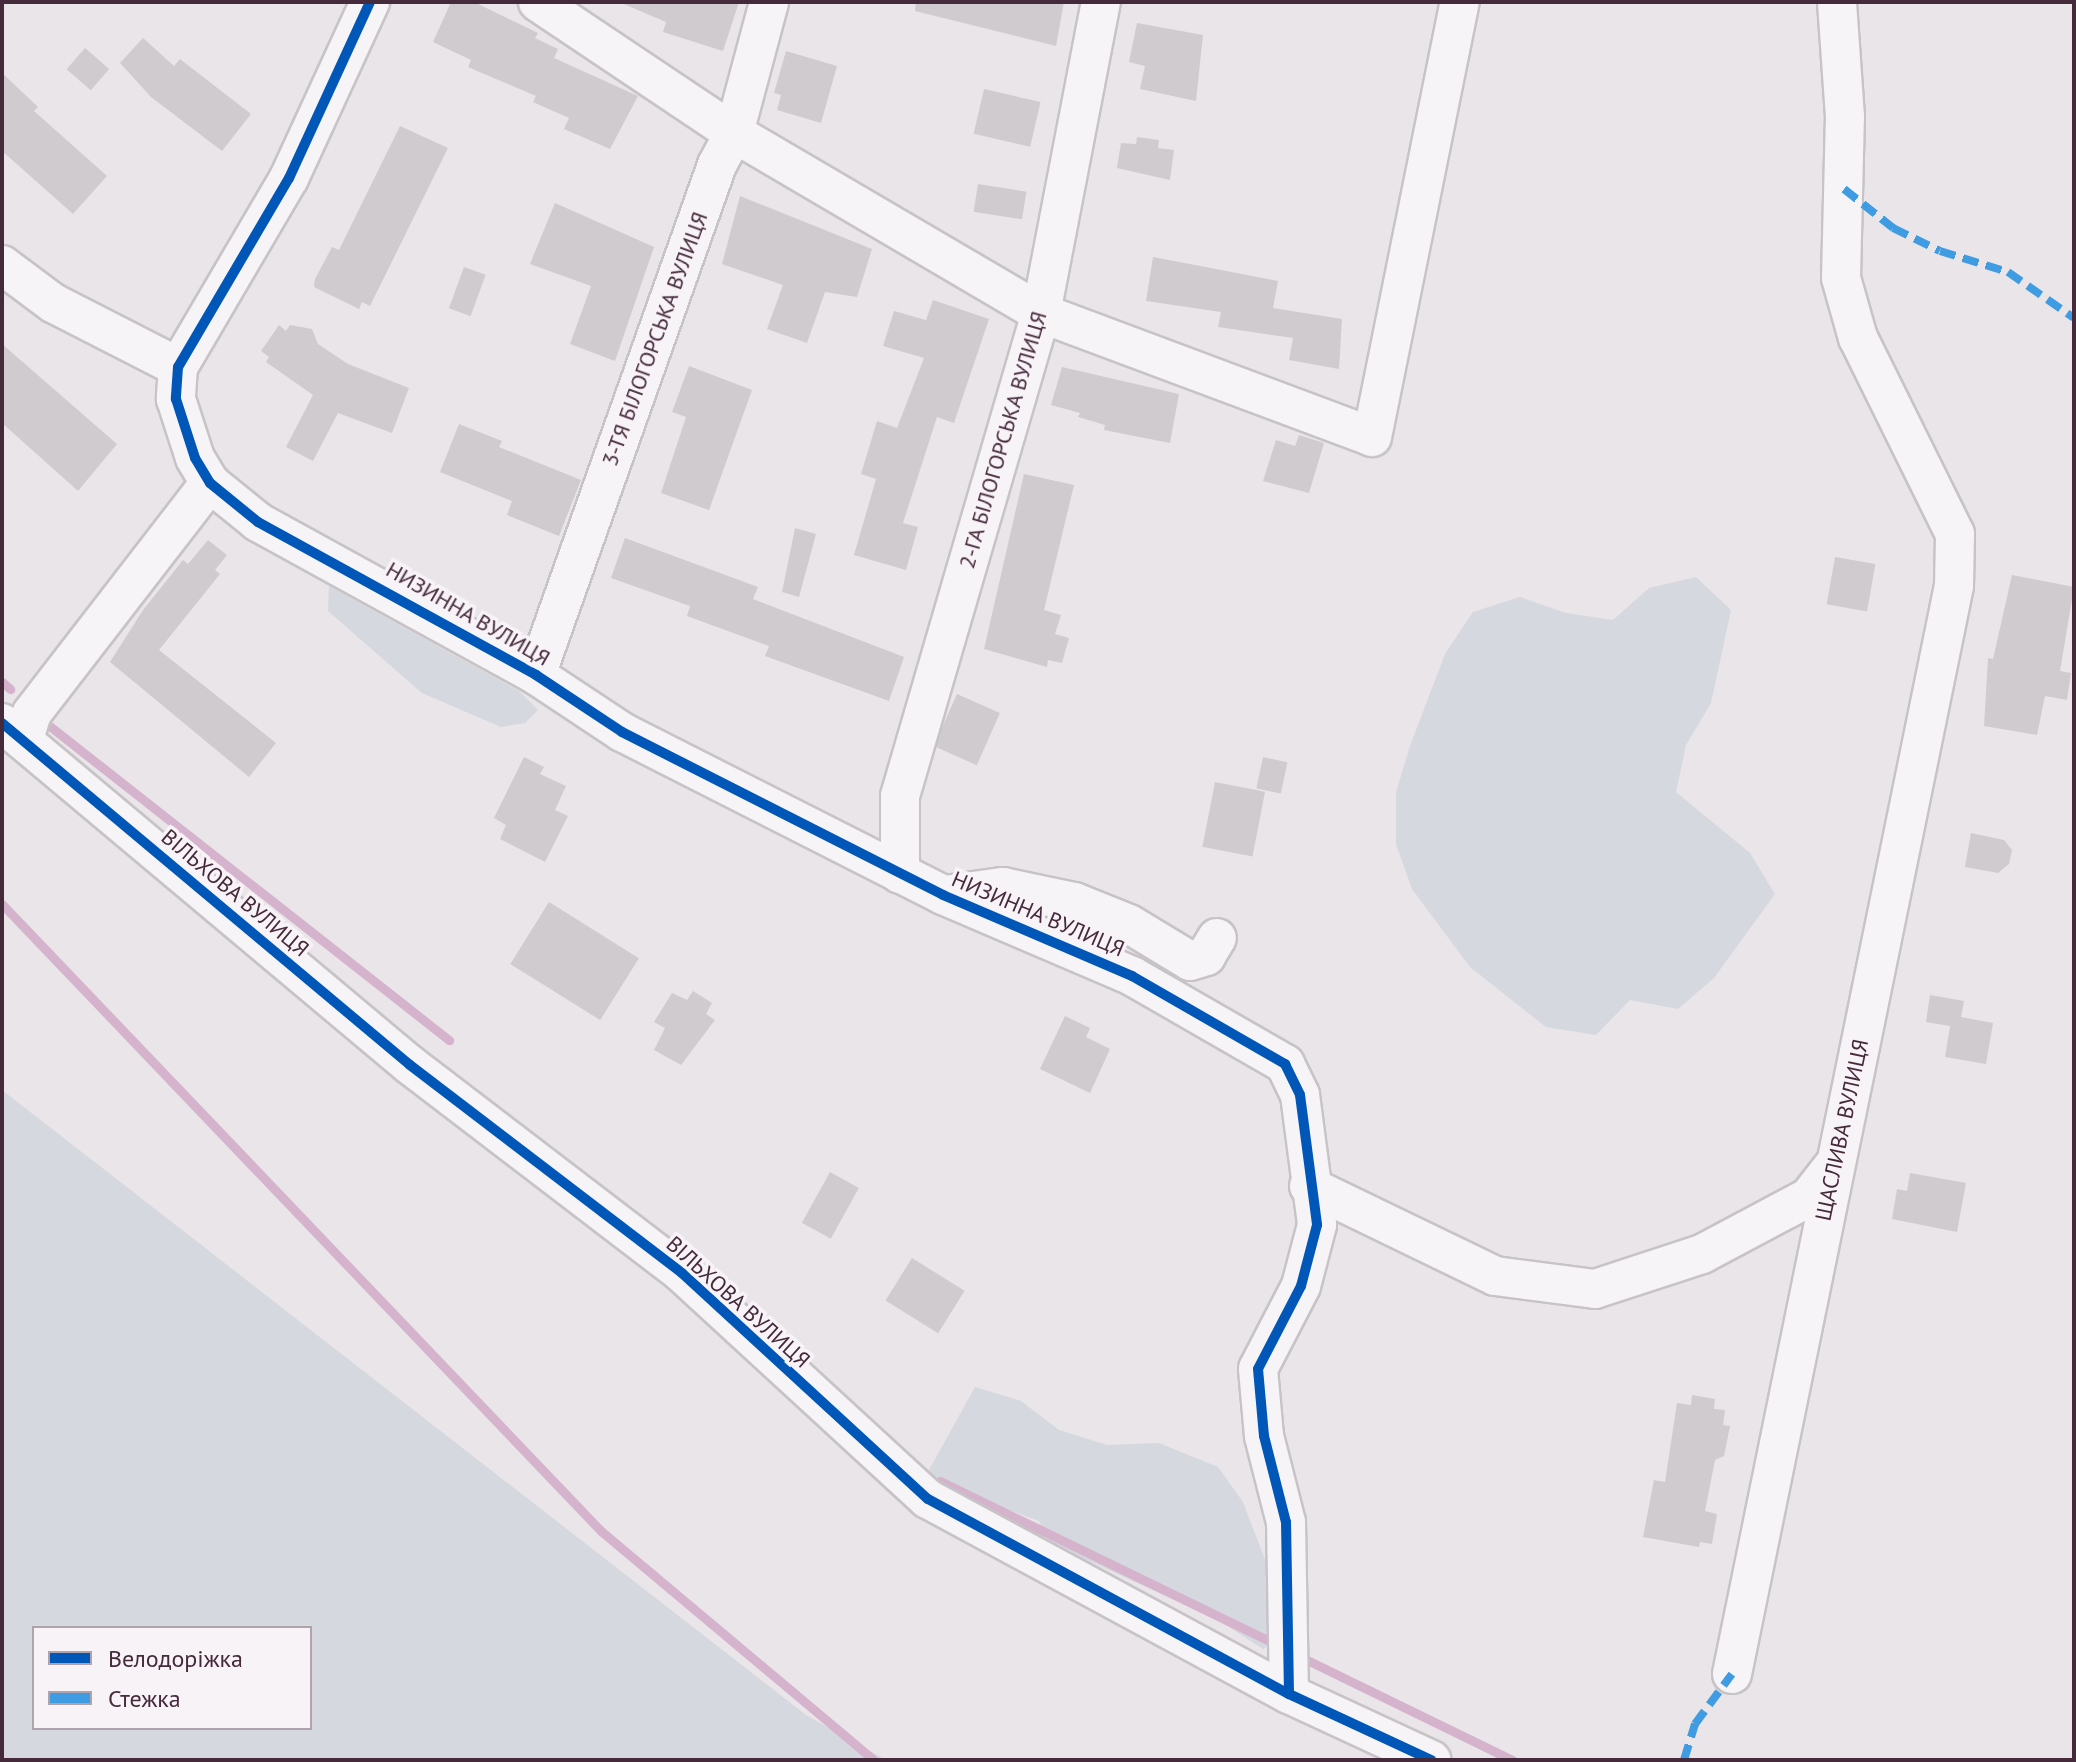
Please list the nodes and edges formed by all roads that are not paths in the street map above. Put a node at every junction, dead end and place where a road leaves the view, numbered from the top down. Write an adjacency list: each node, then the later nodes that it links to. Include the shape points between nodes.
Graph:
1 (370, 2): 10 (street, via 289,178)
2 (538, 2): 7 (street)
3 (769, 2): 7 (street, 3-ТЯ БІЛОГОРСЬКА ВУЛИЦЯ)
4 (1101, 2): 9 (street, 2-ГА БІЛОГОРСЬКА ВУЛИЦЯ)
5 (1460, 2): 9 (street, via 1372,437)
6 (1837, 2): 17 (street, ЩАСЛИВА ВУЛИЦЯ, via 1845,117 1841,278 1858,338 1955,534 1954,586)
7 (734, 133): 9 (street); 12 (street, 3-ТЯ БІЛОГОРСЬКА ВУЛИЦЯ, via 717,165)
8 (2, 265): 10 (street, via 53,303)
9 (1041, 313): 14 (street, 2-ГА БІЛОГОРСЬКА ВУЛИЦЯ, via 900,796)
10 (178, 367): 11 (street, via 176,399 195,458)
11 (210, 483): 12 (street, НИЗИННА ВУЛИЦЯ, via 258,522); 13 (street)
12 (536, 675): 14 (street, НИЗИННА ВУЛИЦЯ, via 622,732)
13 (13, 731): 20 (street, ВІЛЬХОВА ВУЛИЦЯ, via 410,1065 682,1273 928,1499)
14 (900, 874): 15 (street, НИЗИННА ВУЛИЦЯ)
15 (943, 895): 16 (street, via 1003,887 1040,893 1116,918 1190,961 1206,956); 18 (street, НИЗИННА ВУЛИЦЯ, via 1132,976 1285,1064 1300,1095)
16 (1217, 938)
17 (1835, 1164): 18 (street, via 1809,1197 1702,1254 1595,1289 1495,1276); 19 (street, ЩАСЛИВА ВУЛИЦЯ)
18 (1309, 1186): 20 (street, НИЗИННА ВУЛИЦЯ, via 1317,1225 1301,1286 1258,1369 1264,1436 1286,1522)
19 (1732, 1674)
20 (1289, 1694): 21 (street, ВІЛЬХОВА ВУЛИЦЯ)
21 (1431, 1760)

